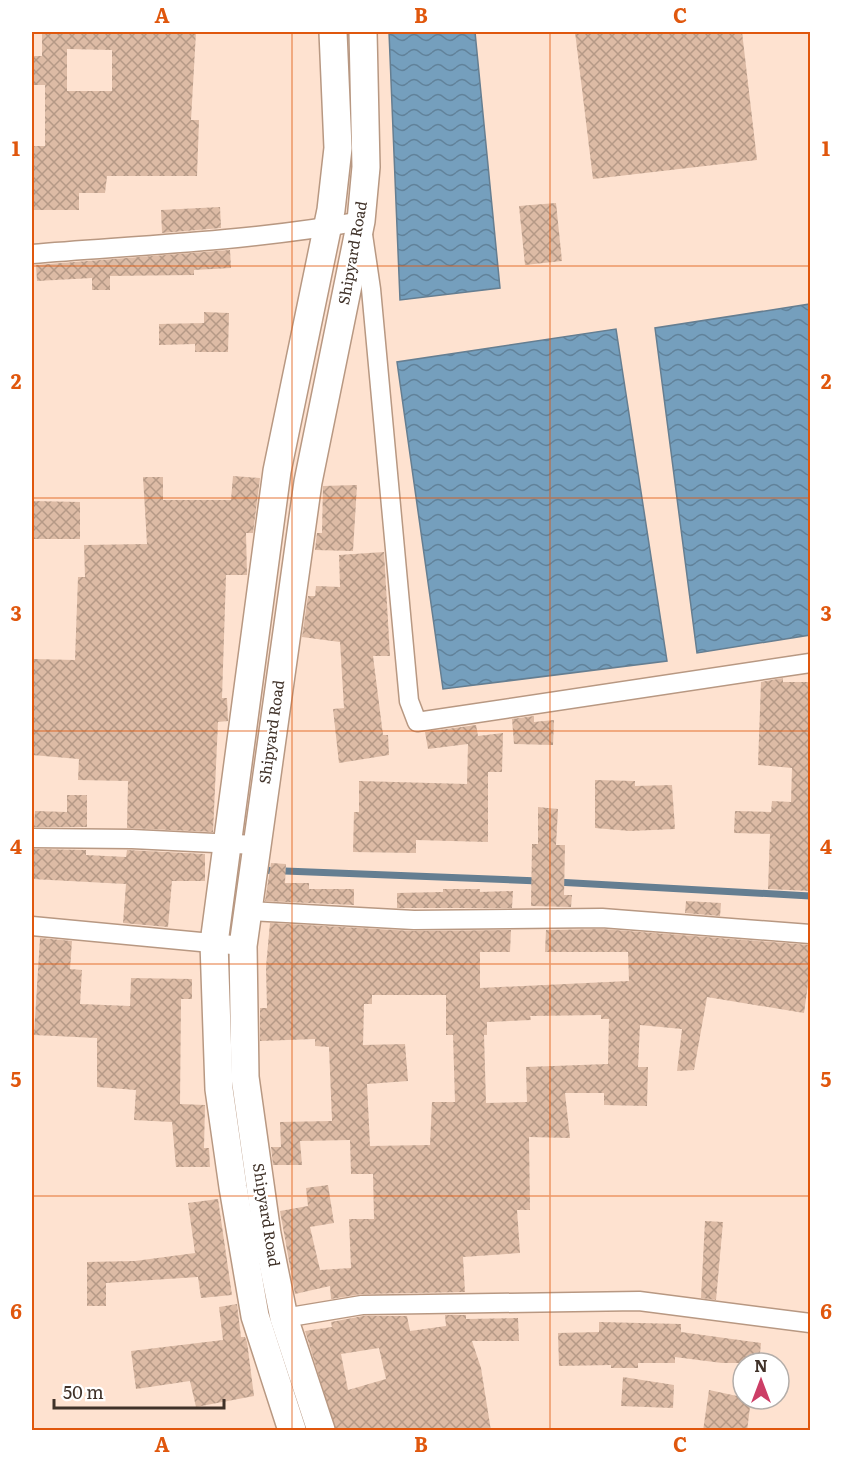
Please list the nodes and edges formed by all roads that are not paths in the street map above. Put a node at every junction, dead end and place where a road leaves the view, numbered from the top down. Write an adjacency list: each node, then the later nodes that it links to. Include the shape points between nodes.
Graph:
1 (333, 32): 4 (main road, Shipyard Road, via 338,148)
2 (363, 32): 3 (main road, Shipyard Road, via 366,167)
3 (361, 221): 4 (street); 6 (street, via 371,289 409,702 417,722); 9 (main road, Shipyard Road, via 308,482)
4 (328, 227): 5 (street); 8 (main road, Shipyard Road, via 277,471)
5 (32, 254)
6 (810, 663)
7 (32, 838): 8 (street)
8 (226, 842): 9 (street); 13 (main road, Shipyard Road)
9 (256, 845): 10 (main road, Shipyard Road)
10 (248, 911): 12 (street, via 414,920 602,918); 14 (main road, Shipyard Road)
11 (32, 926): 13 (street)
12 (810, 934)
13 (214, 943): 14 (street); 17 (main road, Shipyard Road, via 219,1089 233,1187 255,1316)
14 (243, 946): 15 (main road, Shipyard Road, via 245,1077 267,1234)
15 (284, 1318): 16 (street, via 362,1305 639,1301); 18 (main road, Shipyard Road)
16 (810, 1323)
17 (291, 1431)
18 (321, 1431)

